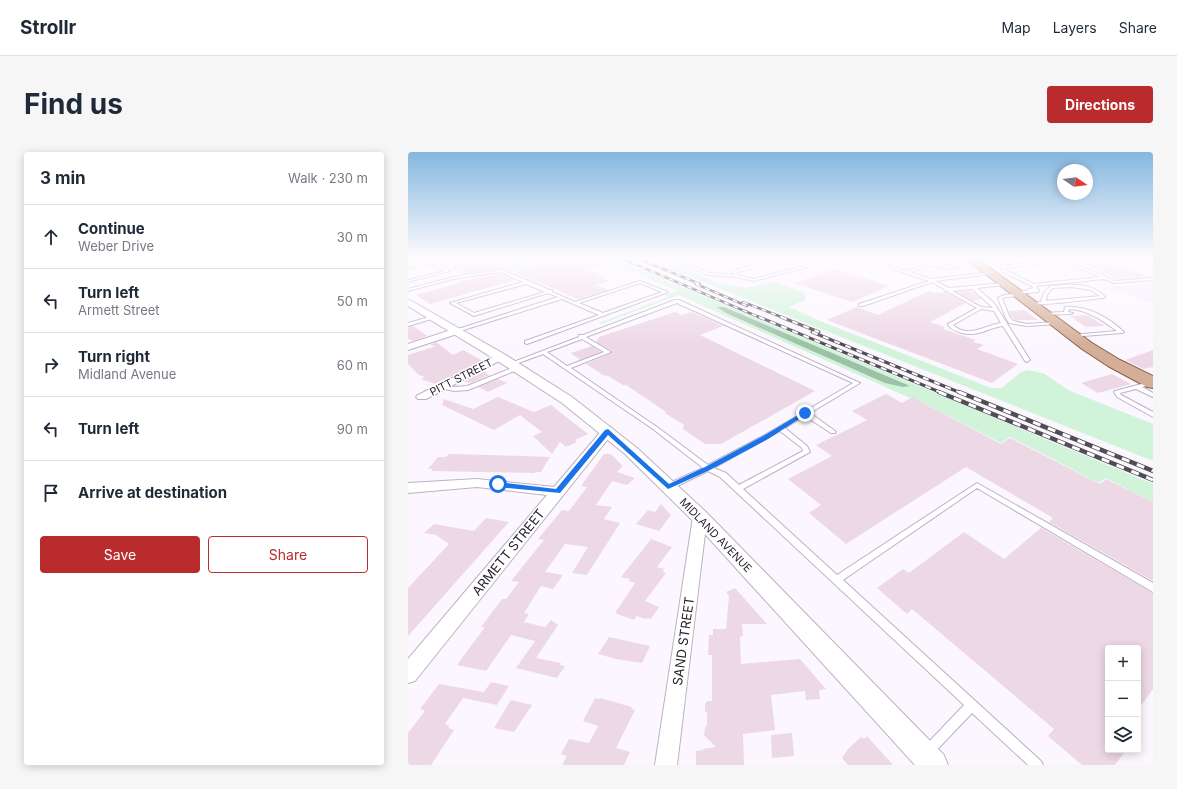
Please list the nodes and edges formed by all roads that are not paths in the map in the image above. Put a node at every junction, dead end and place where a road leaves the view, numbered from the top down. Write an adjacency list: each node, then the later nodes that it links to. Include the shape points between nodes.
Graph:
1 (973, 287): 25 (lane, via 992,304)
2 (1035, 287): 18 (lane, via 1037,291)
3 (435, 288): 19 (lane)
4 (508, 288): 20 (lane, via 452,303 474,315)
5 (542, 288): 16 (lane)
6 (623, 288): 21 (lane)
7 (655, 288): 26 (lane, via 666,292)
8 (912, 288): 22 (lane)
9 (942, 288): 15 (lane)
10 (968, 288): 15 (lane)
11 (976, 288): 18 (lane)
12 (1010, 288): 18 (main road)
13 (1051, 288): 18 (lane, via 1045,295)
14 (1085, 288): 18 (lane, via 1095,290 1103,297)
15 (946, 290): 24 (lane)
16 (551, 291): 17 (lane); 20 (lane)
17 (563, 297): 21 (lane); 23 (lane)
18 (1025, 298): 28 (main road); 28 (lane, via 1000,298 1005,314 1011,322 1020,325); 33 (lane, via 1071,313 1067,308 1076,308 1122,332)
19 (409, 301): 27 (street, MIDLAND AVENUE)
20 (518, 302): 23 (lane)
21 (575, 303): 26 (lane)
22 (861, 305)
23 (531, 308): 31 (lane)
24 (980, 308): 25 (lane); 29 (lane, via 950,325 953,329 968,334 978,334 994,325)
25 (994, 310): 29 (lane)
26 (603, 315): 34 (lane)
27 (433, 317): 30 (lane); 31 (street, MIDLAND AVENUE)
28 (1055, 323): 33 (main road)
29 (1004, 324): 37 (lane)
30 (408, 325)
31 (457, 331): 35 (street); 38 (street, MIDLAND AVENUE)
32 (582, 336): 36 (lane); 39 (lane, via 608,352); 45 (lane, via 677,301 856,383)
33 (1072, 336): 40 (main road)
34 (528, 342)
35 (408, 347)
36 (544, 352): 38 (lane); 39 (lane)
37 (1027, 360)
38 (509, 363): 41 (street, PITT STREET); 41 (lane, via 468,388); 48 (street, MIDLAND AVENUE, via 567,400)
39 (566, 368): 50 (lane, via 655,428)
40 (1153, 383): 42 (lane)
41 (442, 387): 44 (street, PITT STREET)
42 (1138, 387): 43 (lane); 46 (lane, via 1117,394)
43 (1153, 395)
44 (422, 397)
45 (805, 413): 47 (lane); 49 (lane)
46 (1153, 415)
47 (781, 428): 50 (lane); 53 (lane, via 808,452)
48 (608, 431): 51 (street, MIDLAND AVENUE); 54 (street, ARMETT STREET)
49 (833, 432)
50 (708, 468): 51 (lane); 53 (lane, via 723,475)
51 (668, 487): 55 (street, MIDLAND AVENUE)
52 (408, 488): 54 (street, via 477,483)
53 (738, 489): 56 (lane)
54 (558, 492): 58 (street, ARMETT STREET)
55 (700, 517): 60 (street, MIDLAND AVENUE); 61 (street, SAND STREET)
56 (836, 580): 57 (lane, via 977,485); 59 (lane)
57 (1153, 588)
58 (408, 674)
59 (972, 705): 60 (lane); 62 (lane)
60 (929, 760)
61 (666, 765)
62 (1037, 765)

